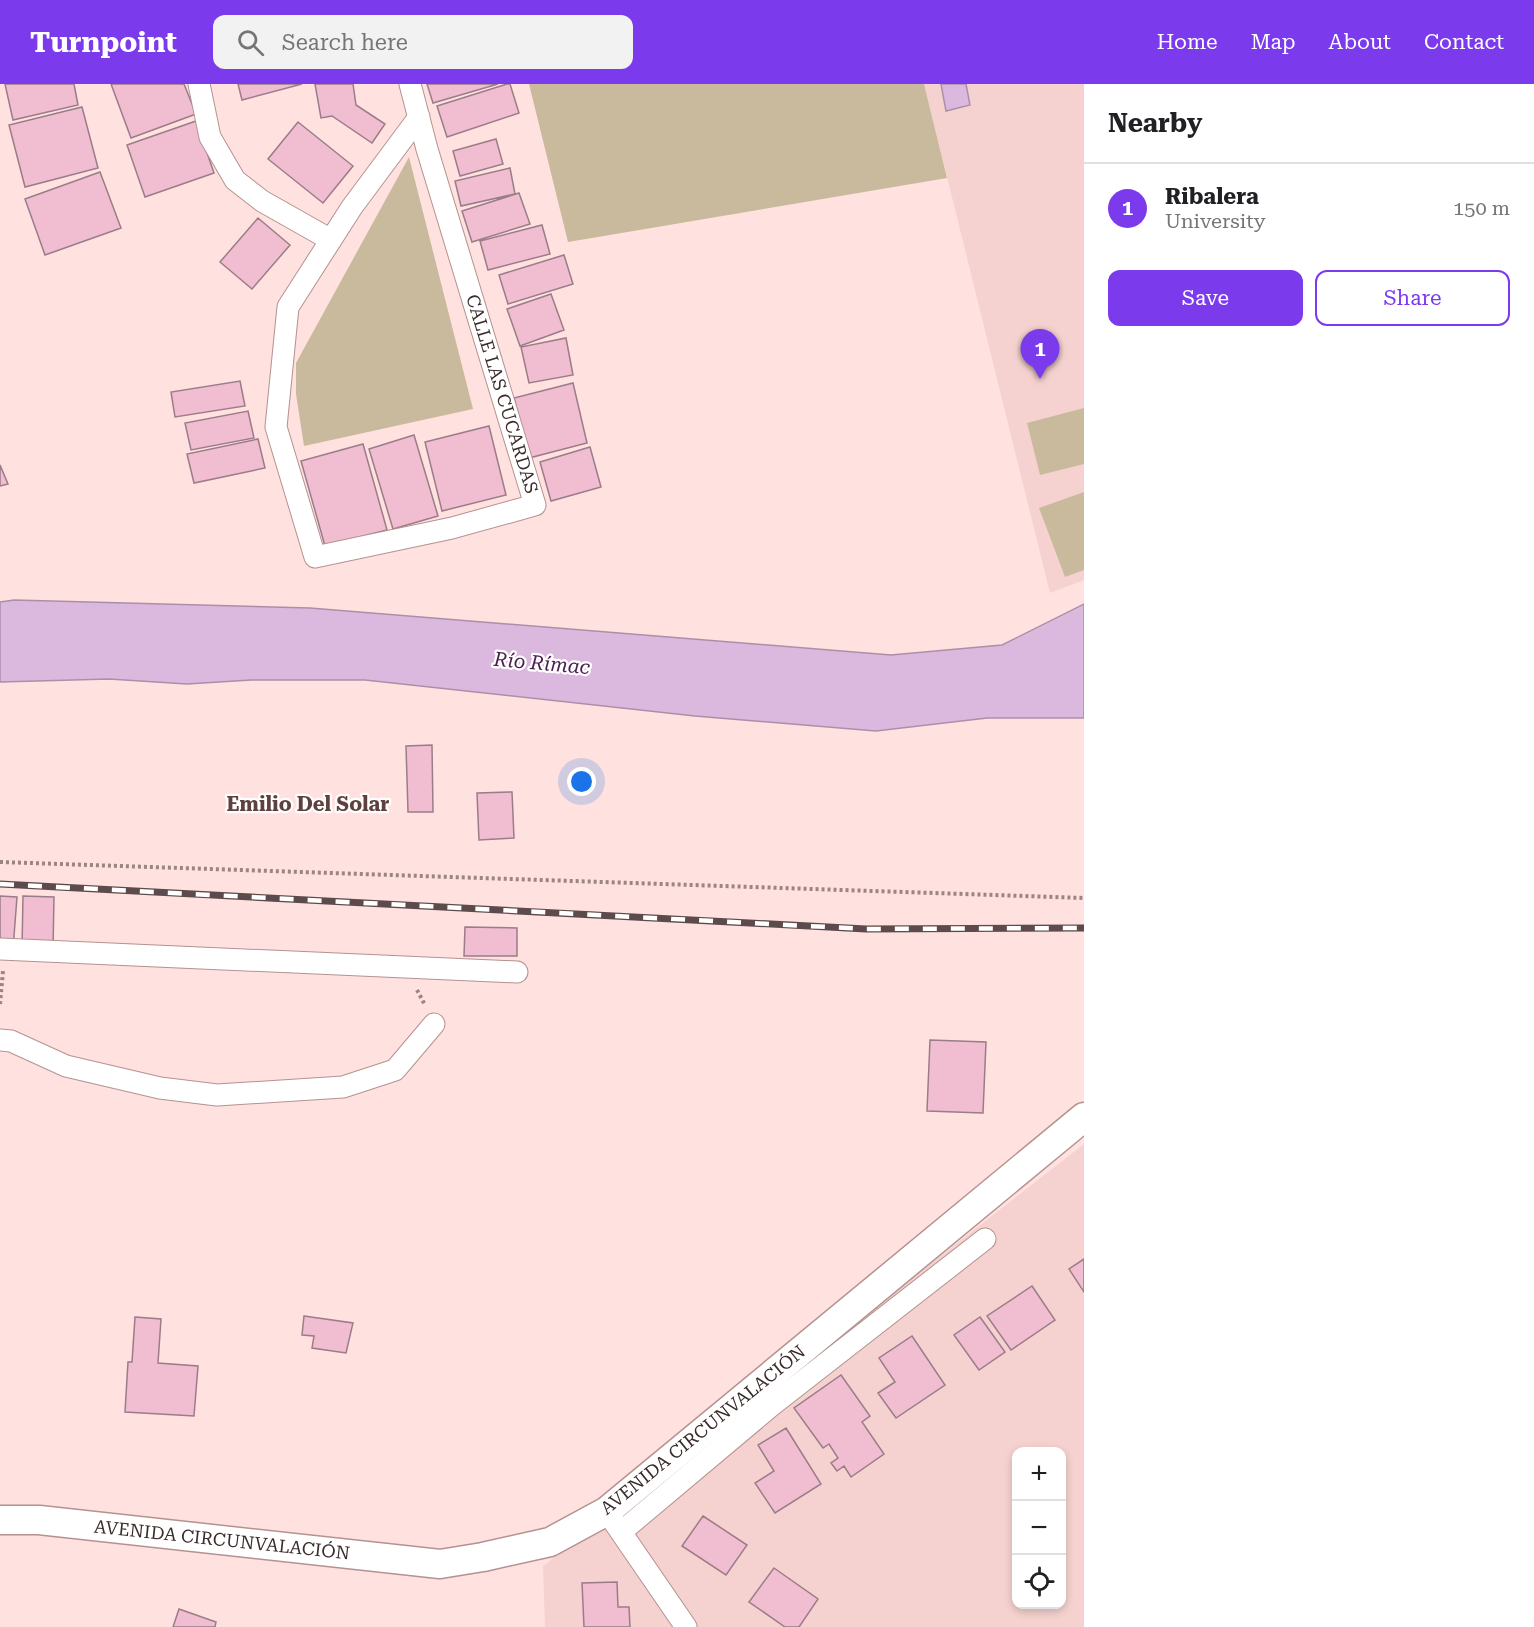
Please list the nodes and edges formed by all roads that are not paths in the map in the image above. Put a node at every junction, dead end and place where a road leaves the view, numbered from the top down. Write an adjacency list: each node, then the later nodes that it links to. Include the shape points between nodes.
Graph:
1 (199, 84): 4 (street, via 210,137 235,180 262,201)
2 (410, 84): 3 (street, CALLE LAS CUCARDAS)
3 (419, 117): 4 (street, CALLE LAS CUCARDAS); 4 (street, CALLE LAS CUCARDAS, via 535,505 452,528 315,557 276,428 288,307)
4 (331, 240)
5 (3, 949): 6 (street)
6 (517, 972)
7 (434, 1024): 8 (street, via 395,1071 343,1087 217,1095 160,1088 66,1066)
8 (5, 1041)
9 (1084, 1117): 12 (street, AVENIDA CIRCUNVALACIÓN)
10 (985, 1239): 12 (street)
11 (0, 1520): 12 (street, AVENIDA CIRCUNVALACIÓN, via 39,1520 440,1564 550,1542)
12 (614, 1522): 13 (street)
13 (686, 1627)

